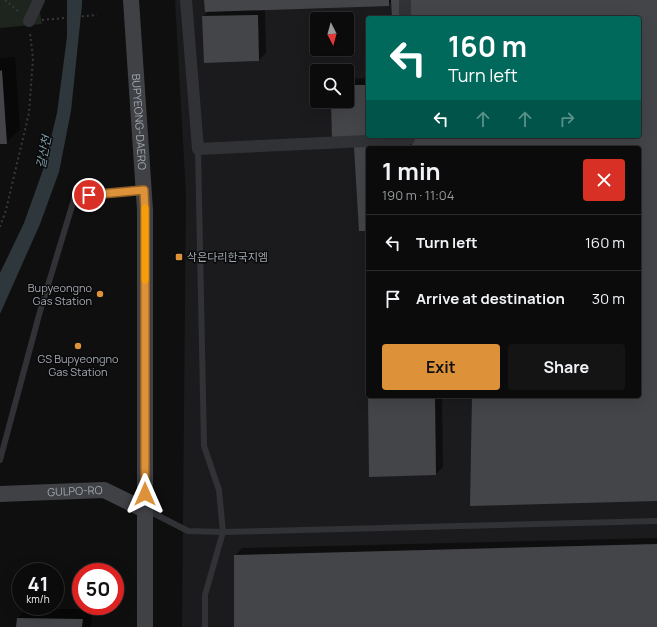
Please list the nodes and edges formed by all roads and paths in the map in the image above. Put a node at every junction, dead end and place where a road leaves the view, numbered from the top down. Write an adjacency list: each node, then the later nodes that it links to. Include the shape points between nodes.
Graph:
1 (5, 0): 9 (path)
2 (39, 0): 9 (street)
3 (131, 0): 12 (main road, BUPYEONG-DAERO)
4 (186, 0): 11 (street)
5 (405, 0): 7 (street)
6 (97, 15): 8 (path)
7 (405, 16)
8 (51, 19)
9 (29, 21): 13 (path, via 34,58 29,113)
10 (409, 138): 11 (street)
11 (198, 149): 18 (lane, via 204,446 219,490)
12 (144, 190): 14 (lane, via 75,196 39,315); 16 (main road, BUPYEONG-DAERO)
13 (0, 226)
14 (0, 460)
15 (0, 494): 16 (main road, GULPO-RO, via 104,490)
16 (145, 510): 18 (lane, via 188,531); 19 (main road, BUPYEONG-DAERO)
17 (657, 521): 18 (lane)
18 (223, 532): 20 (lane, via 205,595)
19 (145, 627)
20 (206, 627)

